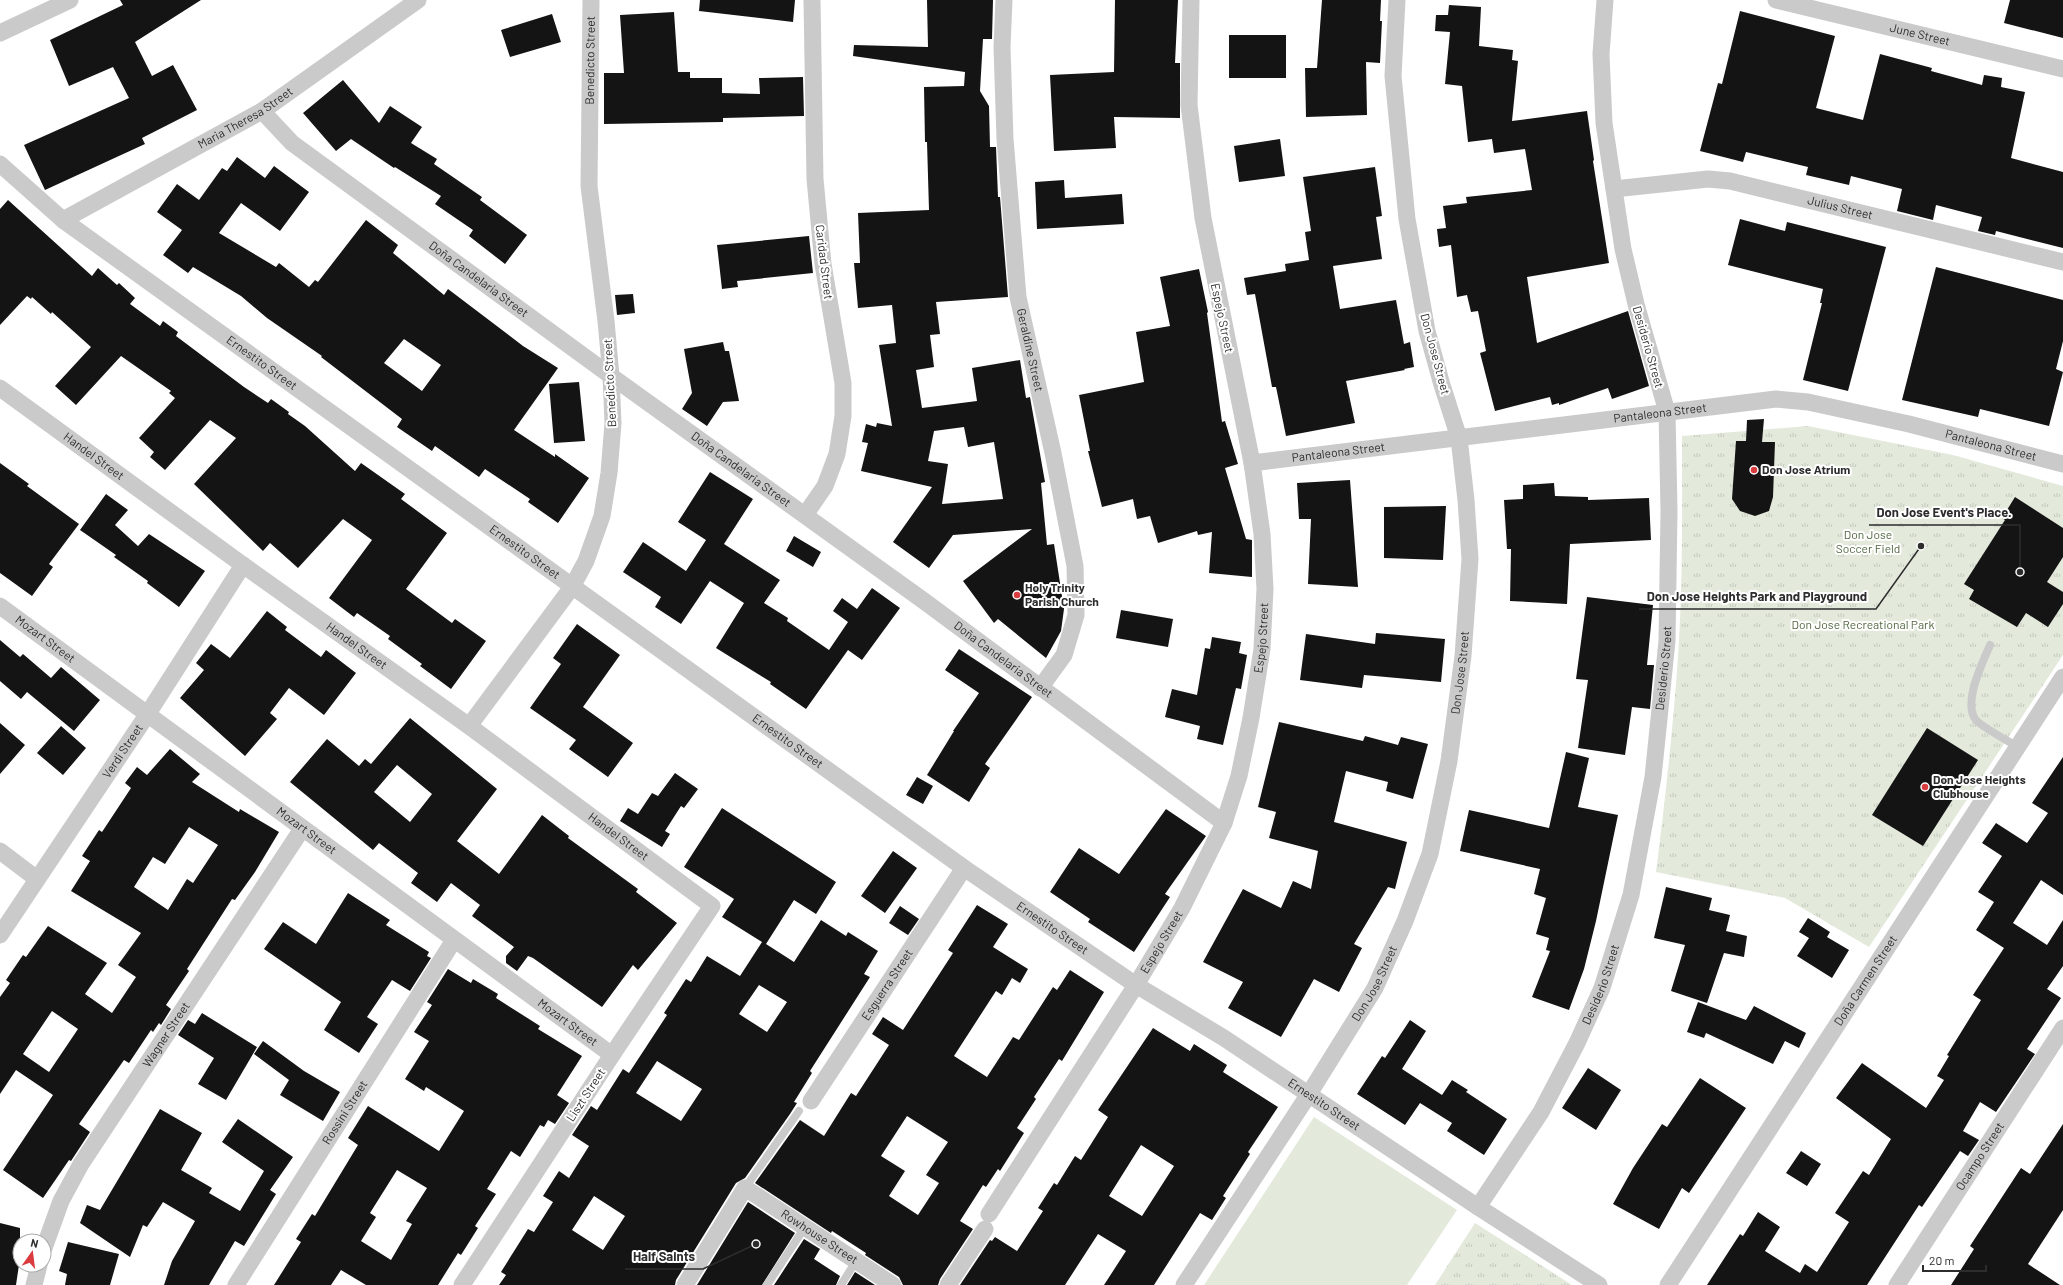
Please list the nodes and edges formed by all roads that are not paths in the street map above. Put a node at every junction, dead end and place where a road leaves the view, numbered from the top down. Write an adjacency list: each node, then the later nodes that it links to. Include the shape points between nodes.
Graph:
1 (70, 0): 10 (street)
2 (418, 0): 12 (street, Maria Theresa Street)
3 (591, 0): 17 (street, Benedicto Street, via 589,186)
4 (812, 0): 23 (street, Caridad Street, via 815,179 823,264 843,383 843,416 837,454 825,486)
5 (1004, 0): 29 (street, Geraldine Street, via 1002,47 1005,139 1018,297 1075,566 1076,615 1064,655)
6 (1191, 0): 21 (street, Espejo Street, via 1189,105 1203,218)
7 (1397, 0): 20 (street, Don Jose Street, via 1394,76 1407,219 1427,330)
8 (1605, 0): 14 (street, Desiderio Street, via 1601,54 1604,124)
9 (1776, 0): 11 (street, June Street)
10 (0, 32)
11 (2063, 69)
12 (262, 111): 15 (street, Maria Theresa Street); 17 (street, Doña Candelaria Street, via 292,143)
13 (0, 164): 15 (street, Ernestito Street)
14 (1614, 189): 16 (street, Julius Street, via 1708,179 1730,181); 19 (street, Desiderio Street, via 1624,256)
15 (63, 220): 25 (street, Ernestito Street)
16 (2063, 262)
17 (611, 376): 23 (street, Doña Candelaria Street); 25 (street, Benedicto Street, via 613,423 602,516 586,561)
18 (0, 388): 24 (street, Handel Street)
19 (1667, 412): 20 (street, Pantaleona Street); 22 (street, Pantaleona Street, via 1776,399 1808,402 1909,424); 47 (street, Desiderio Street, via 1667,642 1653,777 1631,895 1602,988 1577,1043 1541,1112)
20 (1459, 438): 21 (street, Pantaleona Street); 44 (street, Don Jose Street, via 1470,567 1463,656 1449,761 1430,854 1405,921 1375,988)
21 (1252, 463): 33 (street, Espejo Street, via 1262,534 1265,589 1262,649 1239,776)
22 (2063, 464)
23 (806, 515): 29 (street, Doña Candelaria Street)
24 (243, 565): 30 (street, Verdi Street); 31 (street, Handel Street)
25 (572, 587): 31 (street, Benedicto Street); 36 (street, Ernestito Street)
26 (0, 606): 30 (street, Mozart Street)
27 (1990, 645): 32 (lane, via 1976,678 1971,708 1976,720)
28 (2063, 677): 32 (street, Doña Carmen Street)
29 (1040, 688): 33 (street, Doña Candelaria Street)
30 (147, 715): 34 (street, Mozart Street); 37 (street, Verdi Street)
31 (469, 726): 38 (street, Handel Street)
32 (2018, 747): 62 (street, Doña Carmen Street)
33 (1224, 823): 41 (street, Espejo Street, via 1182,908)
34 (302, 829): 40 (street, Mozart Street); 49 (street, Wagner Street, via 81,1164 60,1201)
35 (0, 851): 37 (street)
36 (964, 868): 41 (street, Ernestito Street); 45 (street, Esguerra Street)
37 (37, 879): 39 (street, Verdi Street)
38 (712, 906): 43 (street, Liszt Street)
39 (0, 936)
40 (454, 940): 43 (street, Mozart Street); 53 (street, Rossini Street)
41 (1136, 985): 44 (street, Ernestito Street, via 1224,1038); 59 (street, Espejo Street)
42 (2063, 1028): 63 (street, Ocampo Street)
43 (612, 1055): 54 (street, Liszt Street)
44 (1309, 1094): 47 (street, Ernestito Street); 60 (street, Don Jose Street)
45 (805, 1106): 46 (lane)
46 (745, 1188): 48 (street, Rowhouse Street); 55 (street)
47 (1478, 1207): 61 (street, Ernestito Street)
48 (805, 1227): 50 (street, Rowhouse Street); 56 (lane)
49 (49, 1233)
50 (856, 1261): 57 (lane); 58 (street, Rowhouse Street)
51 (37, 1273): 52 (street)
52 (34, 1285)
53 (236, 1285)
54 (462, 1285)
55 (686, 1285)
56 (767, 1285)
57 (841, 1285)
58 (893, 1285)
59 (948, 1285)
60 (1184, 1285)
61 (1599, 1285)
62 (1668, 1285)
63 (1897, 1285)

